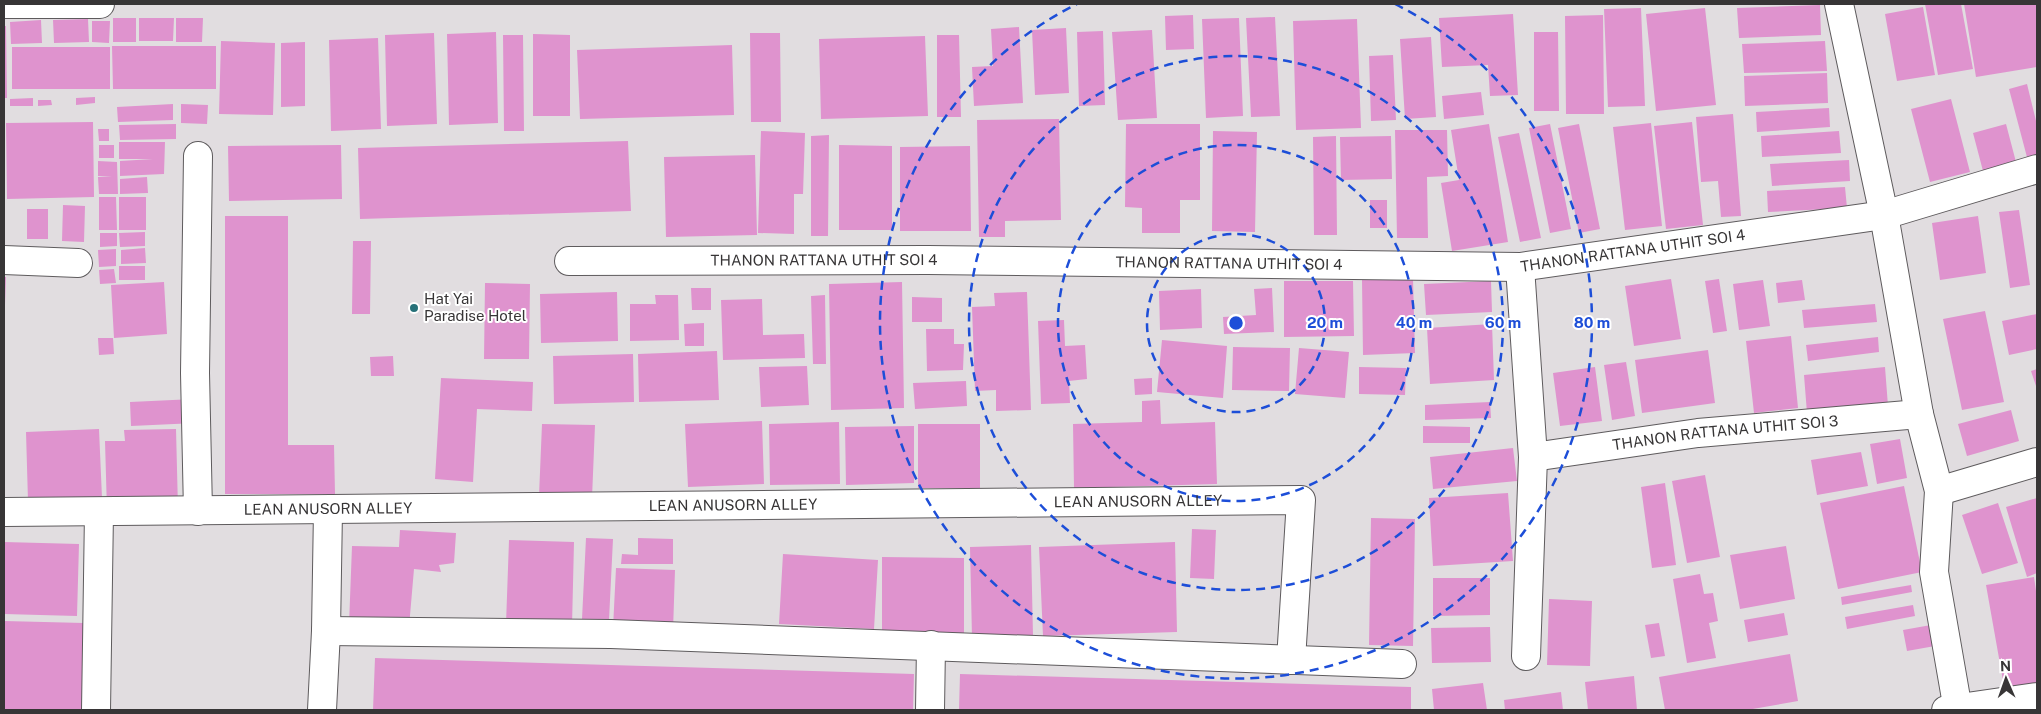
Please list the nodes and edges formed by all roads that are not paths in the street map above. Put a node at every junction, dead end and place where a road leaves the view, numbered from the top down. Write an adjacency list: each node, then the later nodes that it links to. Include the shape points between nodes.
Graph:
1 (4, 4): 2 (street)
2 (48, 4): 3 (street)
3 (100, 4)
4 (1839, 4): 7 (street)
5 (198, 156): 17 (street, via 195,373)
6 (2037, 169): 7 (street, THANON RATTANA UTHIT SOI 4)
7 (1884, 215): 11 (street, THANON RATTANA UTHIT SOI 4); 12 (street)
8 (4, 260): 10 (street)
9 (569, 261): 11 (street, THANON RATTANA UTHIT SOI 4, via 928,260)
10 (78, 262)
11 (1520, 267): 13 (street)
12 (1919, 414): 13 (street, THANON RATTANA UTHIT SOI 3, via 1698,433); 15 (street)
13 (1533, 457): 22 (street)
14 (2037, 462): 15 (street)
15 (1939, 491): 26 (street, via 1934,572)
16 (328, 510): 17 (street, LEAN ANUSORN ALLEY); 20 (street); 23 (street, LEAN ANUSORN ALLEY, via 1301,500)
17 (198, 511): 19 (street, LEAN ANUSORN ALLEY)
18 (4, 512): 19 (street, LEAN ANUSORN ALLEY)
19 (99, 512): 27 (street)
20 (326, 632): 21 (street, via 611,634); 28 (street)
21 (931, 645): 23 (street); 29 (street)
22 (1526, 656)
23 (1291, 660): 24 (street)
24 (1402, 664)
25 (2037, 697): 26 (street)
26 (1954, 709)
27 (96, 710)
28 (322, 710)
29 (930, 710)

